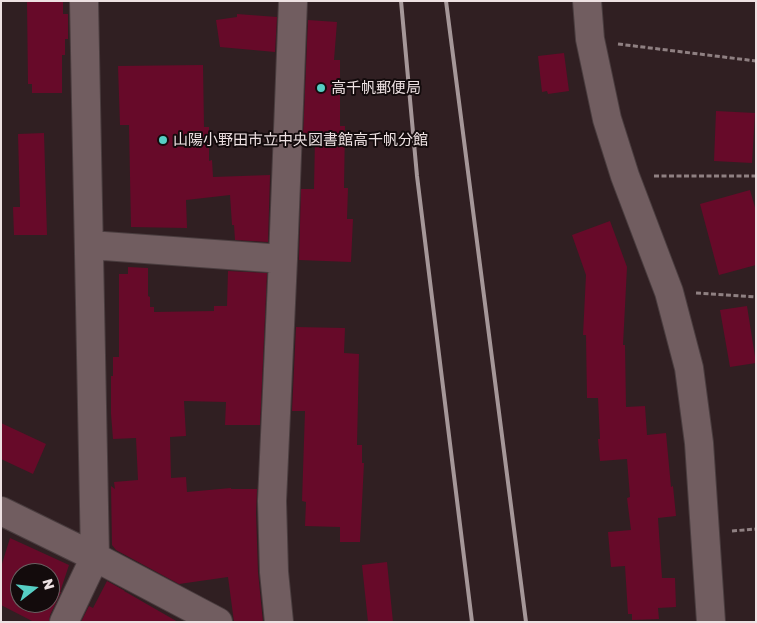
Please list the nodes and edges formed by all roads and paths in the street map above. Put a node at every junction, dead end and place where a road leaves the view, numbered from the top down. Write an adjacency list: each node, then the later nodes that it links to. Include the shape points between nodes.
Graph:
1 (84, 1): 8 (street)
2 (293, 1): 9 (street)
3 (587, 1): 4 (street)
4 (590, 39): 5 (path); 6 (street, via 608,120)
5 (756, 61)
6 (625, 176): 7 (path); 10 (street)
7 (756, 176)
8 (90, 245): 9 (street); 13 (street)
9 (283, 259): 16 (street, via 272,501)
10 (669, 292): 11 (path); 17 (street, via 689,368 699,443)
11 (756, 297)
12 (1, 511): 13 (street)
13 (96, 558): 14 (street); 15 (street)
14 (64, 622)
15 (218, 622)
16 (279, 622)
17 (710, 622)

